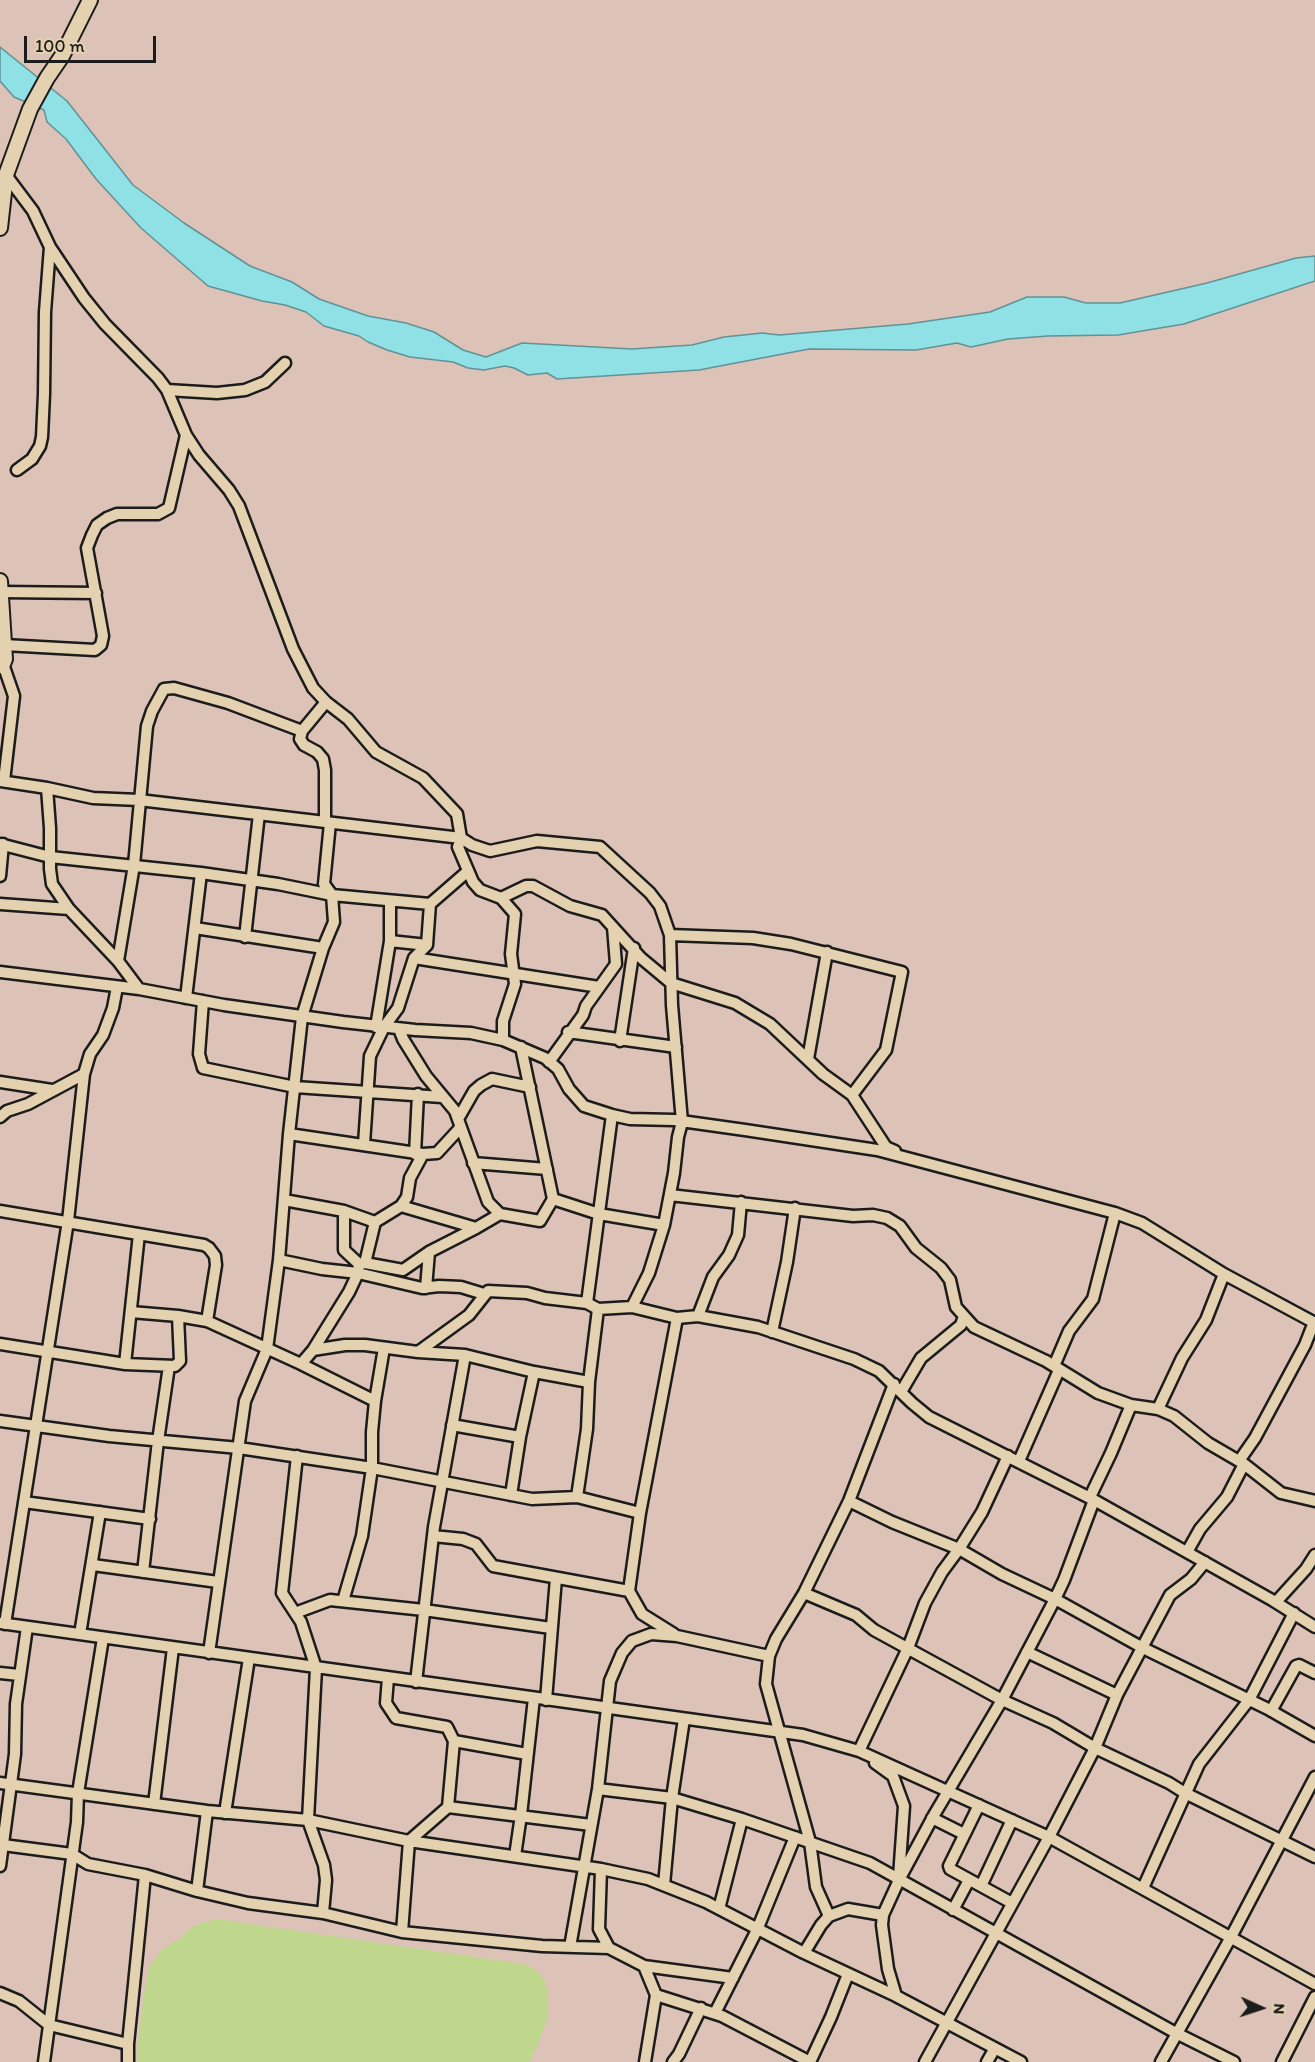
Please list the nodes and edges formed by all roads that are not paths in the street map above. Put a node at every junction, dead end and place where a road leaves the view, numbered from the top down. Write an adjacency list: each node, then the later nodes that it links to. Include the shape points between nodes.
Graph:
1 (90, 0): 2 (street, via 30,109)
2 (6, 175): 3 (street); 4 (street, via 33,212)
3 (0, 228)
4 (50, 247): 6 (street, via 105,324); 8 (street, via 42,437 32,459)
5 (285, 363): 6 (street, via 265,382 244,390)
6 (167, 390): 7 (street)
7 (186, 435): 11 (street, via 169,508 158,514 117,514 97,525 87,548); 14 (street, via 239,506 293,649 313,688)
8 (17, 470)
9 (0, 581): 10 (street)
10 (0, 592): 11 (street); 12 (street)
11 (96, 593): 12 (street, via 102,636 101,645 95,650)
12 (4, 645): 13 (street)
13 (2, 665): 16 (street, via 14,696)
14 (326, 702): 15 (street); 21 (street, via 348,719 375,752 423,778 457,814)
15 (302, 731): 18 (street, via 228,703 174,688 164,689 147,726); 20 (street, via 302,742 323,759)
16 (2, 781): 17 (street)
17 (47, 788): 18 (street, via 93,798); 23 (street)
18 (140, 800): 19 (street); 24 (street)
19 (259, 814): 20 (street); 28 (street)
20 (327, 822): 21 (street); 29 (street, via 324,885)
21 (461, 838): 25 (street, via 459,847); 37 (street, via 490,850 537,841 600,847 650,893 660,906)
22 (2, 844): 23 (street); 27 (street)
23 (50, 857): 24 (street); 34 (street, via 52,884)
24 (134, 865): 26 (street); 45 (street)
25 (468, 871): 30 (street, via 480,890); 33 (street)
26 (201, 873): 28 (street); 36 (street)
27 (0, 876)
28 (252, 879): 29 (street); 38 (street)
29 (332, 895): 31 (street); 41 (street, via 334,922)
30 (501, 898): 35 (street, via 533,886 570,906 602,915); 47 (street, via 516,914 512,954)
31 (390, 901): 33 (street); 39 (street)
32 (0, 904): 34 (street)
33 (430, 904): 40 (street)
34 (69, 909): 45 (street)
35 (613, 927): 42 (street); 50 (street, via 616,964)
36 (195, 928): 38 (street); 52 (street)
37 (670, 936): 43 (street, via 753,938); 48 (street)
38 (245, 937): 41 (street)
39 (390, 941): 40 (street); 55 (street)
40 (427, 945): 44 (street)
41 (323, 948): 54 (street)
42 (634, 948): 48 (street); 59 (street)
43 (827, 952): 62 (street); 71 (street, via 902,972 886,1050)
44 (414, 958): 47 (street); 55 (street, via 398,1008)
45 (118, 961): 51 (street)
46 (0, 972): 49 (street)
47 (515, 975): 50 (street); 58 (street, via 502,1021)
48 (671, 983): 61 (street); 62 (street, via 735,1003 755,1014)
49 (117, 987): 51 (street); 64 (street, via 103,1035 90,1054)
50 (599, 987): 57 (street)
51 (139, 989): 52 (street)
52 (186, 998): 53 (street)
53 (203, 1001): 54 (street); 66 (street, via 199,1054 203,1068)
54 (302, 1017): 55 (street); 66 (street)
55 (380, 1027): 56 (street); 69 (street, via 370,1056)
56 (399, 1029): 58 (street, via 471,1033); 72 (street)
57 (568, 1032): 59 (street); 63 (street)
58 (503, 1040): 60 (street)
59 (620, 1041): 61 (street)
60 (521, 1047): 63 (street); 67 (street)
61 (676, 1047): 75 (street)
62 (808, 1059): 71 (street)
63 (549, 1062): 73 (street, via 584,1106)
64 (84, 1074): 68 (street); 94 (street)
65 (0, 1082): 68 (street)
66 (295, 1087): 69 (street); 77 (street)
67 (530, 1087): 76 (street, via 492,1079 486,1082 474,1090); 82 (street)
68 (52, 1089): 74 (street)
69 (366, 1092): 70 (street); 78 (street)
70 (418, 1094): 72 (street); 79 (street)
71 (852, 1095): 80 (street, via 886,1147)
72 (442, 1097): 76 (street, via 455,1111)
73 (612, 1115): 75 (street); 93 (street)
74 (0, 1118)
75 (682, 1122): 80 (street, via 877,1150); 83 (street)
76 (459, 1124): 79 (street, via 437,1153); 81 (street)
77 (289, 1134): 78 (street); 85 (street)
78 (364, 1144): 79 (street)
79 (419, 1154): 87 (street)
80 (912, 1159): 91 (street)
81 (473, 1162): 82 (street); 92 (street, via 488,1202)
82 (547, 1169): 84 (street)
83 (669, 1195): 86 (street); 96 (street)
84 (553, 1199): 92 (street, via 540,1221); 93 (street)
85 (284, 1200): 90 (street); 100 (street)
86 (741, 1202): 88 (street); 112 (street, via 738,1235 713,1277)
87 (401, 1206): 95 (street); 97 (street)
88 (795, 1208): 113 (street, via 873,1215 900,1226 916,1248 950,1280 956,1307); 117 (street)
89 (0, 1210): 94 (street)
90 (344, 1211): 95 (street); 101 (street, via 344,1250)
91 (1115, 1213): 103 (street, via 1142,1223); 129 (street, via 1093,1299 1069,1331)
92 (500, 1214): 97 (street)
93 (599, 1214): 96 (street); 107 (street)
94 (68, 1221): 98 (street); 123 (street)
95 (375, 1222): 101 (street)
96 (664, 1225): 108 (street, via 649,1273)
97 (476, 1228): 99 (street)
98 (139, 1234): 110 (street); 115 (street, via 204,1245 212,1252 216,1264)
99 (429, 1252): 102 (street); 105 (street)
100 (279, 1260): 101 (street, via 322,1269); 121 (street)
101 (361, 1267): 102 (street); 104 (street); 122 (street)
102 (403, 1270): 104 (street)
103 (1224, 1275): 116 (street); 135 (street, via 1206,1320 1182,1358)
104 (399, 1283): 105 (street)
105 (426, 1287): 106 (street, via 461,1287)
106 (484, 1294): 107 (street, via 527,1293); 124 (street, via 469,1315)
107 (587, 1303): 109 (street)
108 (632, 1307): 109 (street); 114 (street)
109 (598, 1310): 131 (street)
110 (131, 1312): 111 (street); 126 (street)
111 (177, 1316): 115 (street); 128 (street, via 180,1361)
112 (698, 1316): 114 (street); 117 (street)
113 (964, 1316): 129 (street, via 974,1327); 132 (street, via 961,1325 921,1358)
114 (677, 1318): 155 (street)
115 (207, 1321): 121 (street)
116 (1314, 1323): 120 (street)
117 (772, 1332): 132 (street, via 854,1359 879,1371)
118 (0, 1344): 123 (street)
119 (384, 1348): 122 (street, via 345,1345); 124 (street); 133 (street)
120 (1310, 1348): 145 (street)
121 (267, 1349): 127 (street); 141 (street, via 245,1401)
122 (314, 1350): 127 (street)
123 (48, 1351): 126 (street); 138 (street)
124 (418, 1352): 125 (street)
125 (465, 1356): 130 (street); 137 (street)
126 (125, 1364): 128 (street)
127 (301, 1364): 133 (street)
128 (169, 1366): 140 (street)
129 (1056, 1368): 134 (street, via 1098,1393); 144 (street)
130 (534, 1372): 131 (street); 139 (street)
131 (589, 1382): 149 (street)
132 (897, 1388): 143 (street, via 929,1417); 151 (street)
133 (375, 1401): 146 (street)
134 (1131, 1405): 135 (street); 150 (street)
135 (1158, 1409): 145 (street)
136 (0, 1420): 138 (street)
137 (452, 1425): 139 (street); 147 (street)
138 (36, 1426): 140 (street); 153 (street)
139 (520, 1437): 148 (street)
140 (158, 1441): 141 (street); 156 (street)
141 (239, 1448): 142 (street); 165 (street)
142 (297, 1456): 146 (street); 172 (street, via 282,1593)
143 (1008, 1456): 144 (street); 158 (street, via 982,1512)
144 (1020, 1461): 150 (street)
145 (1241, 1463): 152 (street, via 1286,1496); 159 (street, via 1227,1497 1200,1529)
146 (372, 1468): 147 (street); 169 (street, via 362,1536)
147 (442, 1481): 148 (street); 157 (street)
148 (511, 1495): 149 (street, via 532,1499)
149 (577, 1497): 155 (street)
150 (1092, 1498): 159 (street); 168 (street)
151 (849, 1501): 158 (street); 167 (street)
152 (1315, 1501)
153 (24, 1502): 154 (street); 174 (street)
154 (100, 1512): 156 (street); 162 (street)
155 (640, 1513): 166 (street)
156 (150, 1519): 163 (street)
157 (433, 1536): 164 (street, via 476,1544 493,1566); 171 (street)
158 (959, 1549): 168 (street); 182 (street, via 925,1603)
159 (1187, 1552): 161 (street)
160 (1315, 1555): 170 (street)
161 (1205, 1562): 170 (street); 183 (street, via 1170,1596)
162 (93, 1565): 163 (street); 178 (street)
163 (143, 1572): 165 (street)
164 (556, 1578): 166 (street); 176 (street)
165 (219, 1582): 185 (street)
166 (629, 1591): 179 (street, via 642,1614)
167 (804, 1593): 182 (street, via 856,1615 874,1630); 186 (street)
168 (1055, 1599): 183 (street); 184 (street)
169 (343, 1601): 171 (street); 172 (street, via 330,1600)
170 (1276, 1602): 173 (street)
171 (424, 1610): 176 (street); 193 (street)
172 (295, 1613): 188 (street)
173 (1294, 1613): 177 (street); 198 (street)
174 (2, 1623): 175 (street)
175 (27, 1627): 178 (street); 191 (street)
176 (552, 1628): 196 (street)
177 (1315, 1628)
178 (80, 1634): 180 (street)
179 (677, 1636): 186 (street); 199 (street, via 651,1634 632,1641 610,1681)
180 (103, 1638): 181 (street); 212 (street)
181 (173, 1647): 185 (street); 215 (street)
182 (908, 1648): 197 (street); 206 (street)
183 (1143, 1648): 194 (street); 198 (street)
184 (1027, 1652): 194 (street); 197 (street)
185 (209, 1653): 187 (street)
186 (769, 1656): 202 (street, via 766,1684)
187 (249, 1658): 188 (street); 219 (street)
188 (316, 1668): 192 (street); 223 (street)
189 (0, 1673): 191 (street)
190 (1315, 1673): 200 (street, via 1296,1666)
191 (19, 1675): 209 (street)
192 (388, 1678): 193 (street); 204 (street, via 386,1703 396,1718 447,1727)
193 (416, 1682): 195 (street)
194 (1116, 1695): 205 (street)
195 (534, 1698): 196 (street); 207 (street)
196 (546, 1700): 199 (street)
197 (1002, 1700): 205 (street); 211 (street)
198 (1249, 1700): 200 (street); 213 (street, via 1203,1758)
199 (607, 1708): 201 (street); 210 (street)
200 (1271, 1711): 203 (street)
201 (684, 1719): 202 (street); 214 (street)
202 (780, 1733): 206 (street, via 803,1735); 231 (street)
203 (1315, 1736)
204 (454, 1741): 207 (street); 217 (street)
205 (1095, 1748): 213 (street); 228 (street)
206 (859, 1751): 211 (street); 241 (street, via 893,1776 904,1806)
207 (527, 1754): 220 (street)
208 (1315, 1777): 229 (street)
209 (5, 1784): 212 (street); 232 (street)
210 (598, 1789): 214 (street); 225 (street)
211 (948, 1791): 216 (street); 221 (street)
212 (78, 1793): 215 (street); 233 (street)
213 (1185, 1793): 229 (street); 245 (street)
214 (672, 1798): 222 (street); 243 (street)
215 (154, 1804): 218 (street)
216 (979, 1805): 224 (street); 226 (street)
217 (448, 1807): 220 (street); 230 (street)
218 (207, 1811): 219 (street); 246 (street)
219 (225, 1813): 223 (street)
220 (521, 1815): 225 (street); 234 (street)
221 (932, 1818): 226 (street); 241 (street)
222 (742, 1819): 227 (street); 248 (street)
223 (308, 1820): 230 (street); 250 (street, via 324,1864)
224 (1012, 1820): 228 (street); 244 (street)
225 (591, 1825): 238 (street)
226 (964, 1834): 242 (street, via 949,1866)
227 (795, 1837): 231 (street); 253 (street)
228 (1049, 1837): 245 (street); 247 (street)
229 (1282, 1840): 235 (street); 256 (street)
230 (409, 1841): 234 (street); 254 (street)
231 (810, 1842): 241 (street, via 870,1863); 252 (street, via 816,1887)
232 (3, 1845): 233 (street); 236 (street)
233 (72, 1854): 240 (street, via 88,1864); 271 (street)
234 (514, 1856): 238 (street)
235 (1315, 1857)
236 (0, 1860): 237 (street)
237 (0, 1866)
238 (585, 1867): 239 (street); 257 (street)
239 (601, 1869): 243 (street); 258 (street, via 599,1929)
240 (144, 1875): 246 (street); 273 (street)
241 (899, 1880): 249 (street); 251 (street)
242 (969, 1880): 244 (street); 249 (street)
243 (664, 1886): 248 (street)
244 (981, 1886): 247 (street)
245 (1143, 1888): 256 (street)
246 (196, 1891): 250 (street)
247 (1012, 1903): 255 (street)
248 (719, 1909): 253 (street)
249 (953, 1910): 255 (street)
250 (323, 1913): 254 (street)
251 (884, 1915): 252 (street, via 848,1910); 266 (street, via 888,1969)
252 (829, 1916): 259 (street)
253 (757, 1930): 259 (street); 262 (street)
254 (402, 1932): 257 (street)
255 (995, 1933): 270 (street); 272 (street)
256 (1231, 1937): 263 (street); 272 (street)
257 (570, 1947): 258 (street)
258 (609, 1948): 260 (street)
259 (804, 1953): 261 (street)
260 (644, 1966): 262 (street); 265 (street)
261 (848, 1974): 266 (street); 279 (street)
262 (733, 1978): 269 (street)
263 (1315, 1984)
264 (0, 1993): 271 (street, via 19,2001)
265 (656, 1995): 268 (street); 277 (street)
266 (896, 1996): 270 (street)
267 (1315, 1997): 285 (street)
268 (701, 2008): 269 (street); 278 (street)
269 (715, 2013): 279 (street)
270 (947, 2023): 274 (street); 280 (street)
271 (49, 2025): 273 (street); 275 (street)
272 (1176, 2032): 283 (street); 284 (street)
273 (128, 2044): 276 (street)
274 (995, 2048): 281 (street); 282 (street)
275 (44, 2062)
276 (128, 2062)
277 (645, 2062)
278 (673, 2062)
279 (810, 2062)
280 (925, 2062)
281 (987, 2062)
282 (1021, 2062)
283 (1161, 2062)
284 (1234, 2062)
285 (1282, 2062)

